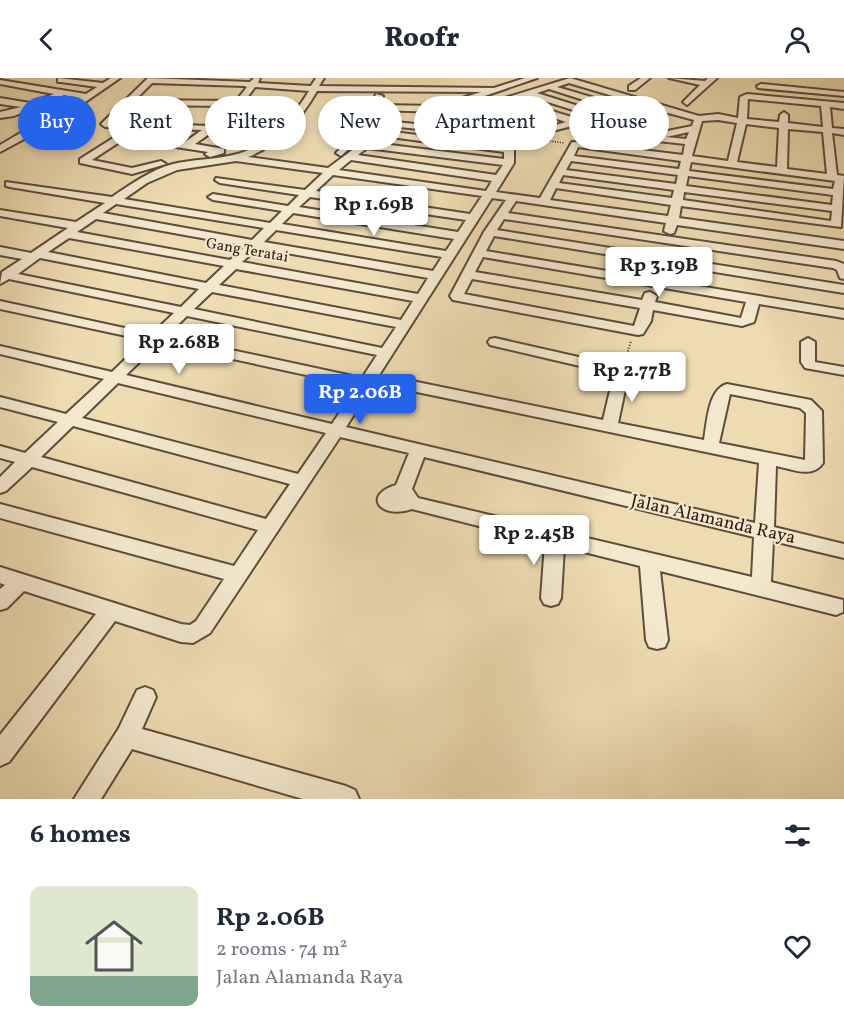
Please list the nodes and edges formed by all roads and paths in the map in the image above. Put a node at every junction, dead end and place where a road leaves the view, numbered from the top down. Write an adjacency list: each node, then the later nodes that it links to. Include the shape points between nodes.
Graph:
1 (27, 78): 12 (street)
2 (116, 78): 14 (street)
3 (533, 78): 19 (street)
4 (646, 78): 17 (street)
5 (673, 78): 8 (street)
6 (63, 79): 14 (street); 16 (street)
7 (151, 80): 10 (street); 26 (street)
8 (709, 81): 34 (street)
9 (0, 82): 12 (street)
10 (252, 82): 11 (street); 27 (street)
11 (317, 83): 13 (street); 66 (street, via 287,126 260,148)
12 (11, 84): 16 (street); 18 (street)
13 (385, 85): 19 (street)
14 (105, 86): 25 (street)
15 (547, 86): 21 (street); 29 (street); 30 (street, via 569,80)
16 (40, 88): 20 (street)
17 (632, 88)
18 (0, 89)
19 (491, 90): 39 (street, via 438,109)
20 (63, 93): 23 (street); 24 (street)
21 (528, 93): 28 (street); 37 (street)
22 (844, 94): 31 (street, via 761,86)
23 (56, 96)
24 (82, 96)
25 (90, 96)
26 (134, 96)
27 (243, 96)
28 (518, 96)
29 (579, 96)
30 (622, 96)
31 (755, 96): 33 (street); 43 (street, via 744,97)
32 (0, 100): 35 (street)
33 (785, 100): 36 (street); 45 (street)
34 (687, 102)
35 (18, 103)
36 (825, 104): 38 (street); 47 (street)
37 (569, 106)
38 (844, 106)
39 (402, 108)
40 (669, 110): 44 (street)
41 (18, 112): 42 (street)
42 (0, 115)
43 (742, 121): 44 (street, via 714,117); 45 (street); 69 (street)
44 (696, 122): 48 (street); 54 (street)
45 (784, 125): 47 (street); 71 (street)
46 (205, 130): 52 (street)
47 (827, 130): 49 (street); 74 (street)
48 (669, 131)
49 (844, 132)
50 (402, 137): 65 (street)
51 (18, 139): 58 (street)
52 (193, 140)
53 (669, 140): 54 (street)
54 (691, 142): 68 (street)
55 (108, 144): 56 (street, via 83,161 138,171 220,151)
56 (193, 146)
57 (402, 148): 65 (street)
58 (0, 150)
59 (346, 150): 70 (street)
60 (359, 150): 64 (street)
61 (514, 150): 65 (street)
62 (572, 150): 67 (street)
63 (620, 150): 68 (street)
64 (350, 157): 70 (street); 75 (street)
65 (509, 157): 75 (street)
66 (236, 158): 70 (street); 85 (street, via 175,167)
67 (569, 158): 72 (street); 73 (street)
68 (687, 158): 69 (street); 73 (street)
69 (732, 164): 71 (street)
70 (327, 171): 80 (street); 82 (street)
71 (782, 171): 74 (street)
72 (560, 172): 78 (street); 79 (street)
73 (683, 173): 79 (street); 81 (street)
74 (839, 178): 81 (street)
75 (499, 179): 82 (street)
76 (220, 180): 80 (street)
77 (5, 181): 85 (street)
78 (554, 185): 86 (street); 87 (street)
79 (681, 188): 87 (street); 89 (street)
80 (312, 192): 88 (street); 93 (street)
81 (838, 192): 89 (street)
82 (490, 195): 84 (street); 93 (street)
83 (213, 197): 88 (street)
84 (509, 198): 86 (street); 91 (street)
85 (115, 199): 92 (street); 96 (street)
86 (543, 202): 94 (street)
87 (678, 204): 89 (street, via 837,225); 94 (street)
88 (294, 209): 96 (street); 99 (street)
89 (838, 209)
90 (0, 213): 95 (street)
91 (502, 214): 97 (street); 100 (street)
92 (93, 215): 95 (street); 101 (street)
93 (472, 218): 99 (street)
94 (673, 221): 100 (street); 102 (street)
95 (78, 226): 98 (street)
96 (276, 226): 101 (street); 106 (street)
97 (490, 232): 104 (street); 107 (street)
98 (67, 234): 105 (street); 108 (street, Gang Teratai)
99 (460, 237): 106 (street)
100 (668, 240): 107 (street); 109 (street, via 836,265 843,268)
101 (257, 244): 108 (street); 111 (street)
102 (844, 245)
103 (0, 251): 105 (street)
104 (479, 253): 110 (street); 113 (street)
105 (34, 255): 112 (street); 114 (street)
106 (449, 255): 111 (street)
107 (662, 260): 113 (street); 115 (street)
108 (235, 266): 114 (street); 116 (street, Gang Teratai)
109 (844, 274)
110 (469, 275): 119 (street); 123 (street, via 457,296 460,298)
111 (437, 276): 116 (street)
112 (3, 277): 120 (street)
113 (654, 281): 117 (street); 119 (street)
114 (210, 289): 120 (street); 122 (street)
115 (844, 289)
116 (422, 299): 122 (street)
117 (753, 299): 119 (street, via 746,322); 121 (street)
118 (0, 305): 124 (street)
119 (647, 305): 123 (street)
120 (185, 312): 124 (street); 128 (street)
121 (844, 314)
122 (405, 325): 128 (street)
123 (638, 331): 129 (path, via 626,352)
124 (158, 339): 131 (street); 132 (street)
125 (495, 342): 129 (street)
126 (808, 342): 130 (street, via 810,365)
127 (0, 350): 131 (street, Jalan Alamanda Raya)
128 (387, 353): 132 (street)
129 (622, 371): 136 (street)
130 (844, 371)
131 (116, 377): 135 (street); 137 (street, Jalan Alamanda Raya)
132 (367, 384): 137 (street)
133 (412, 386): 136 (street)
134 (0, 402): 135 (street)
135 (69, 421): 141 (street); 143 (street)
136 (609, 427): 138 (street)
137 (344, 431): 139 (street, Jalan Alamanda Raya); 143 (street)
138 (710, 448): 142 (street); 142 (street, via 722,393 727,389 810,406 814,411 812,466)
139 (419, 449): 147 (street, Jalan Alamanda Raya); 148 (street, via 405,496)
140 (0, 452): 141 (street)
141 (28, 460): 144 (street); 146 (street)
142 (768, 460): 147 (street)
143 (302, 481): 146 (street)
144 (0, 487)
145 (0, 511): 152 (street)
146 (271, 527): 152 (street)
147 (764, 532): 149 (street, Jalan Alamanda Raya); 154 (street)
148 (555, 537): 150 (street); 155 (street)
149 (844, 551)
150 (649, 560): 154 (street); 159 (street)
151 (0, 575): 153 (street)
152 (238, 575): 158 (street, via 203,627 194,634)
153 (21, 582): 156 (street); 158 (street)
154 (761, 588): 157 (street)
155 (551, 598)
156 (0, 602)
157 (836, 606)
158 (111, 610): 162 (street)
159 (657, 640)
160 (145, 697): 161 (street)
161 (127, 736): 163 (street); 164 (street)
162 (0, 754)
163 (87, 799)
164 (346, 799)

